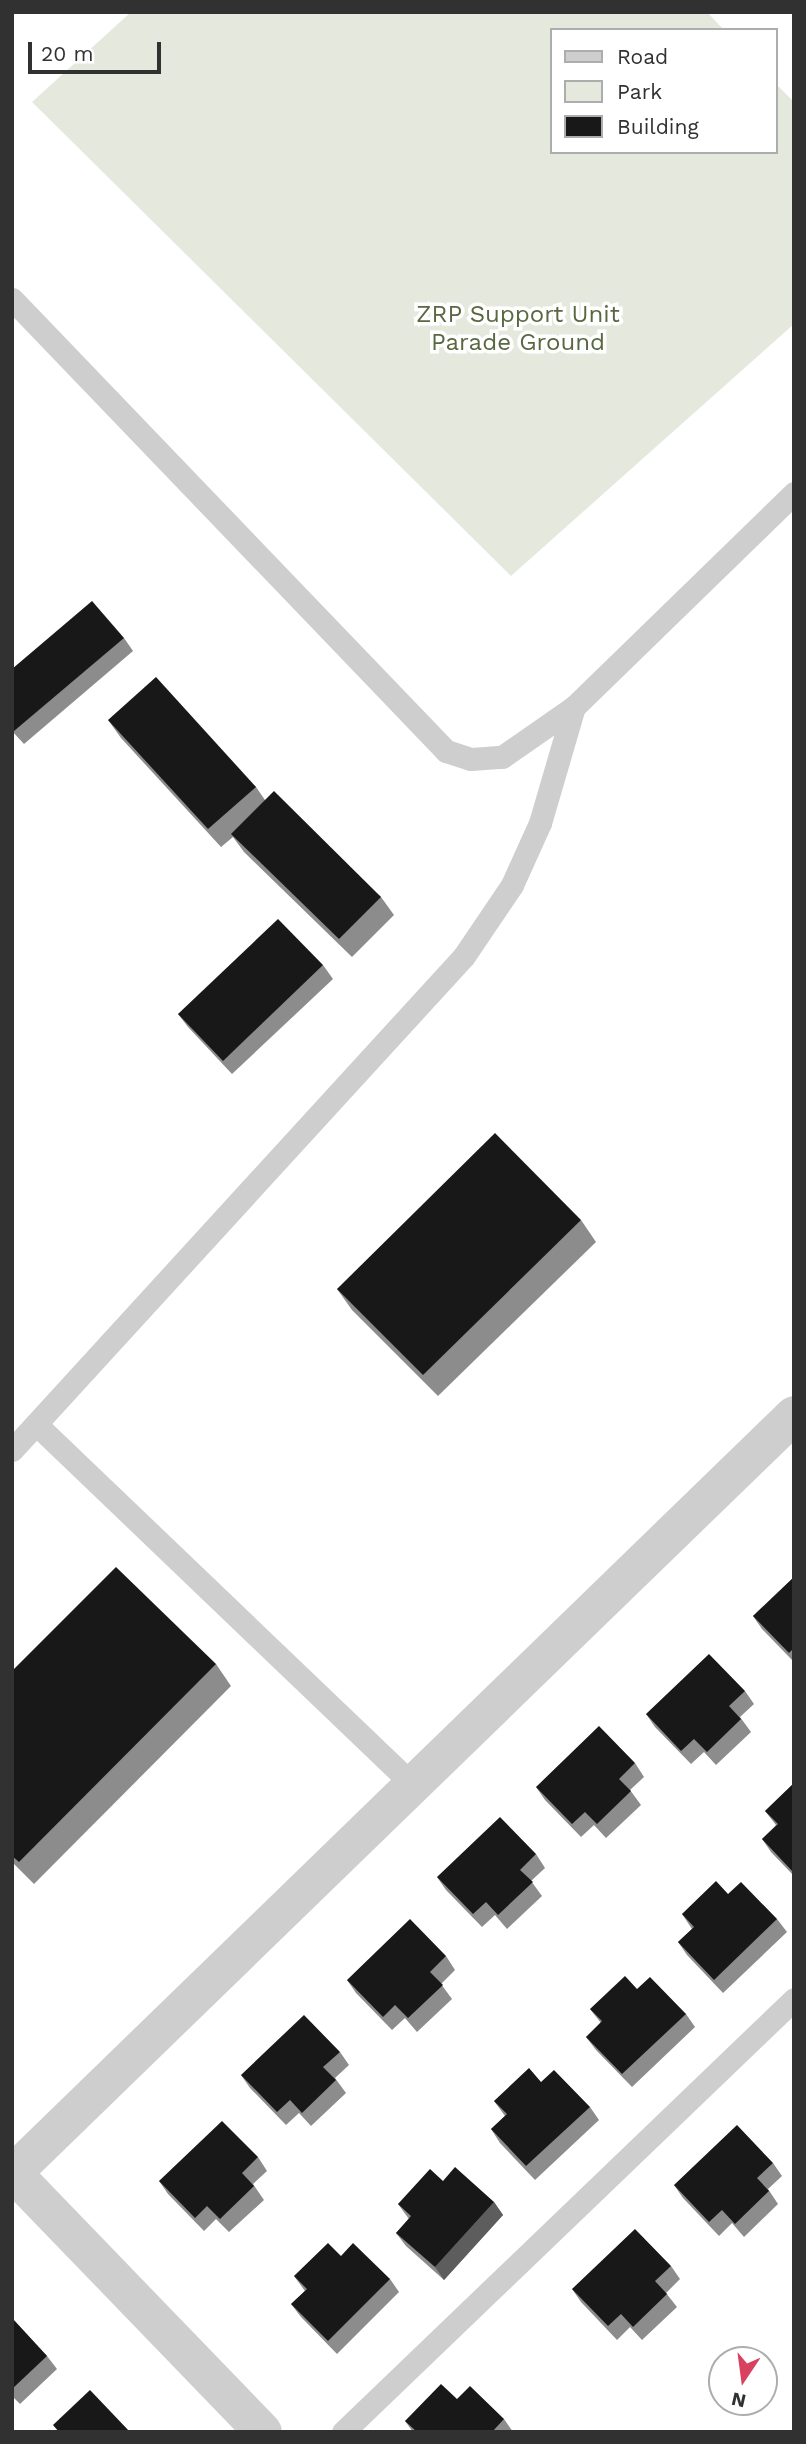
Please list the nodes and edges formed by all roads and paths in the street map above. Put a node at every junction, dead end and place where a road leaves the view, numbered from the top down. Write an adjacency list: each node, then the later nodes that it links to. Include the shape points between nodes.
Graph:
1 (12, 299): 3 (lane, via 446,751 471,758 502,757)
2 (794, 493): 3 (lane)
3 (574, 706): 5 (lane, via 540,823 512,885 464,956)
4 (794, 1415): 7 (street)
5 (38, 1426): 6 (lane); 7 (lane)
6 (12, 1450)
7 (412, 1785): 9 (street)
8 (794, 1999): 11 (lane)
9 (13, 2172): 10 (street)
10 (263, 2432)
11 (343, 2432)

